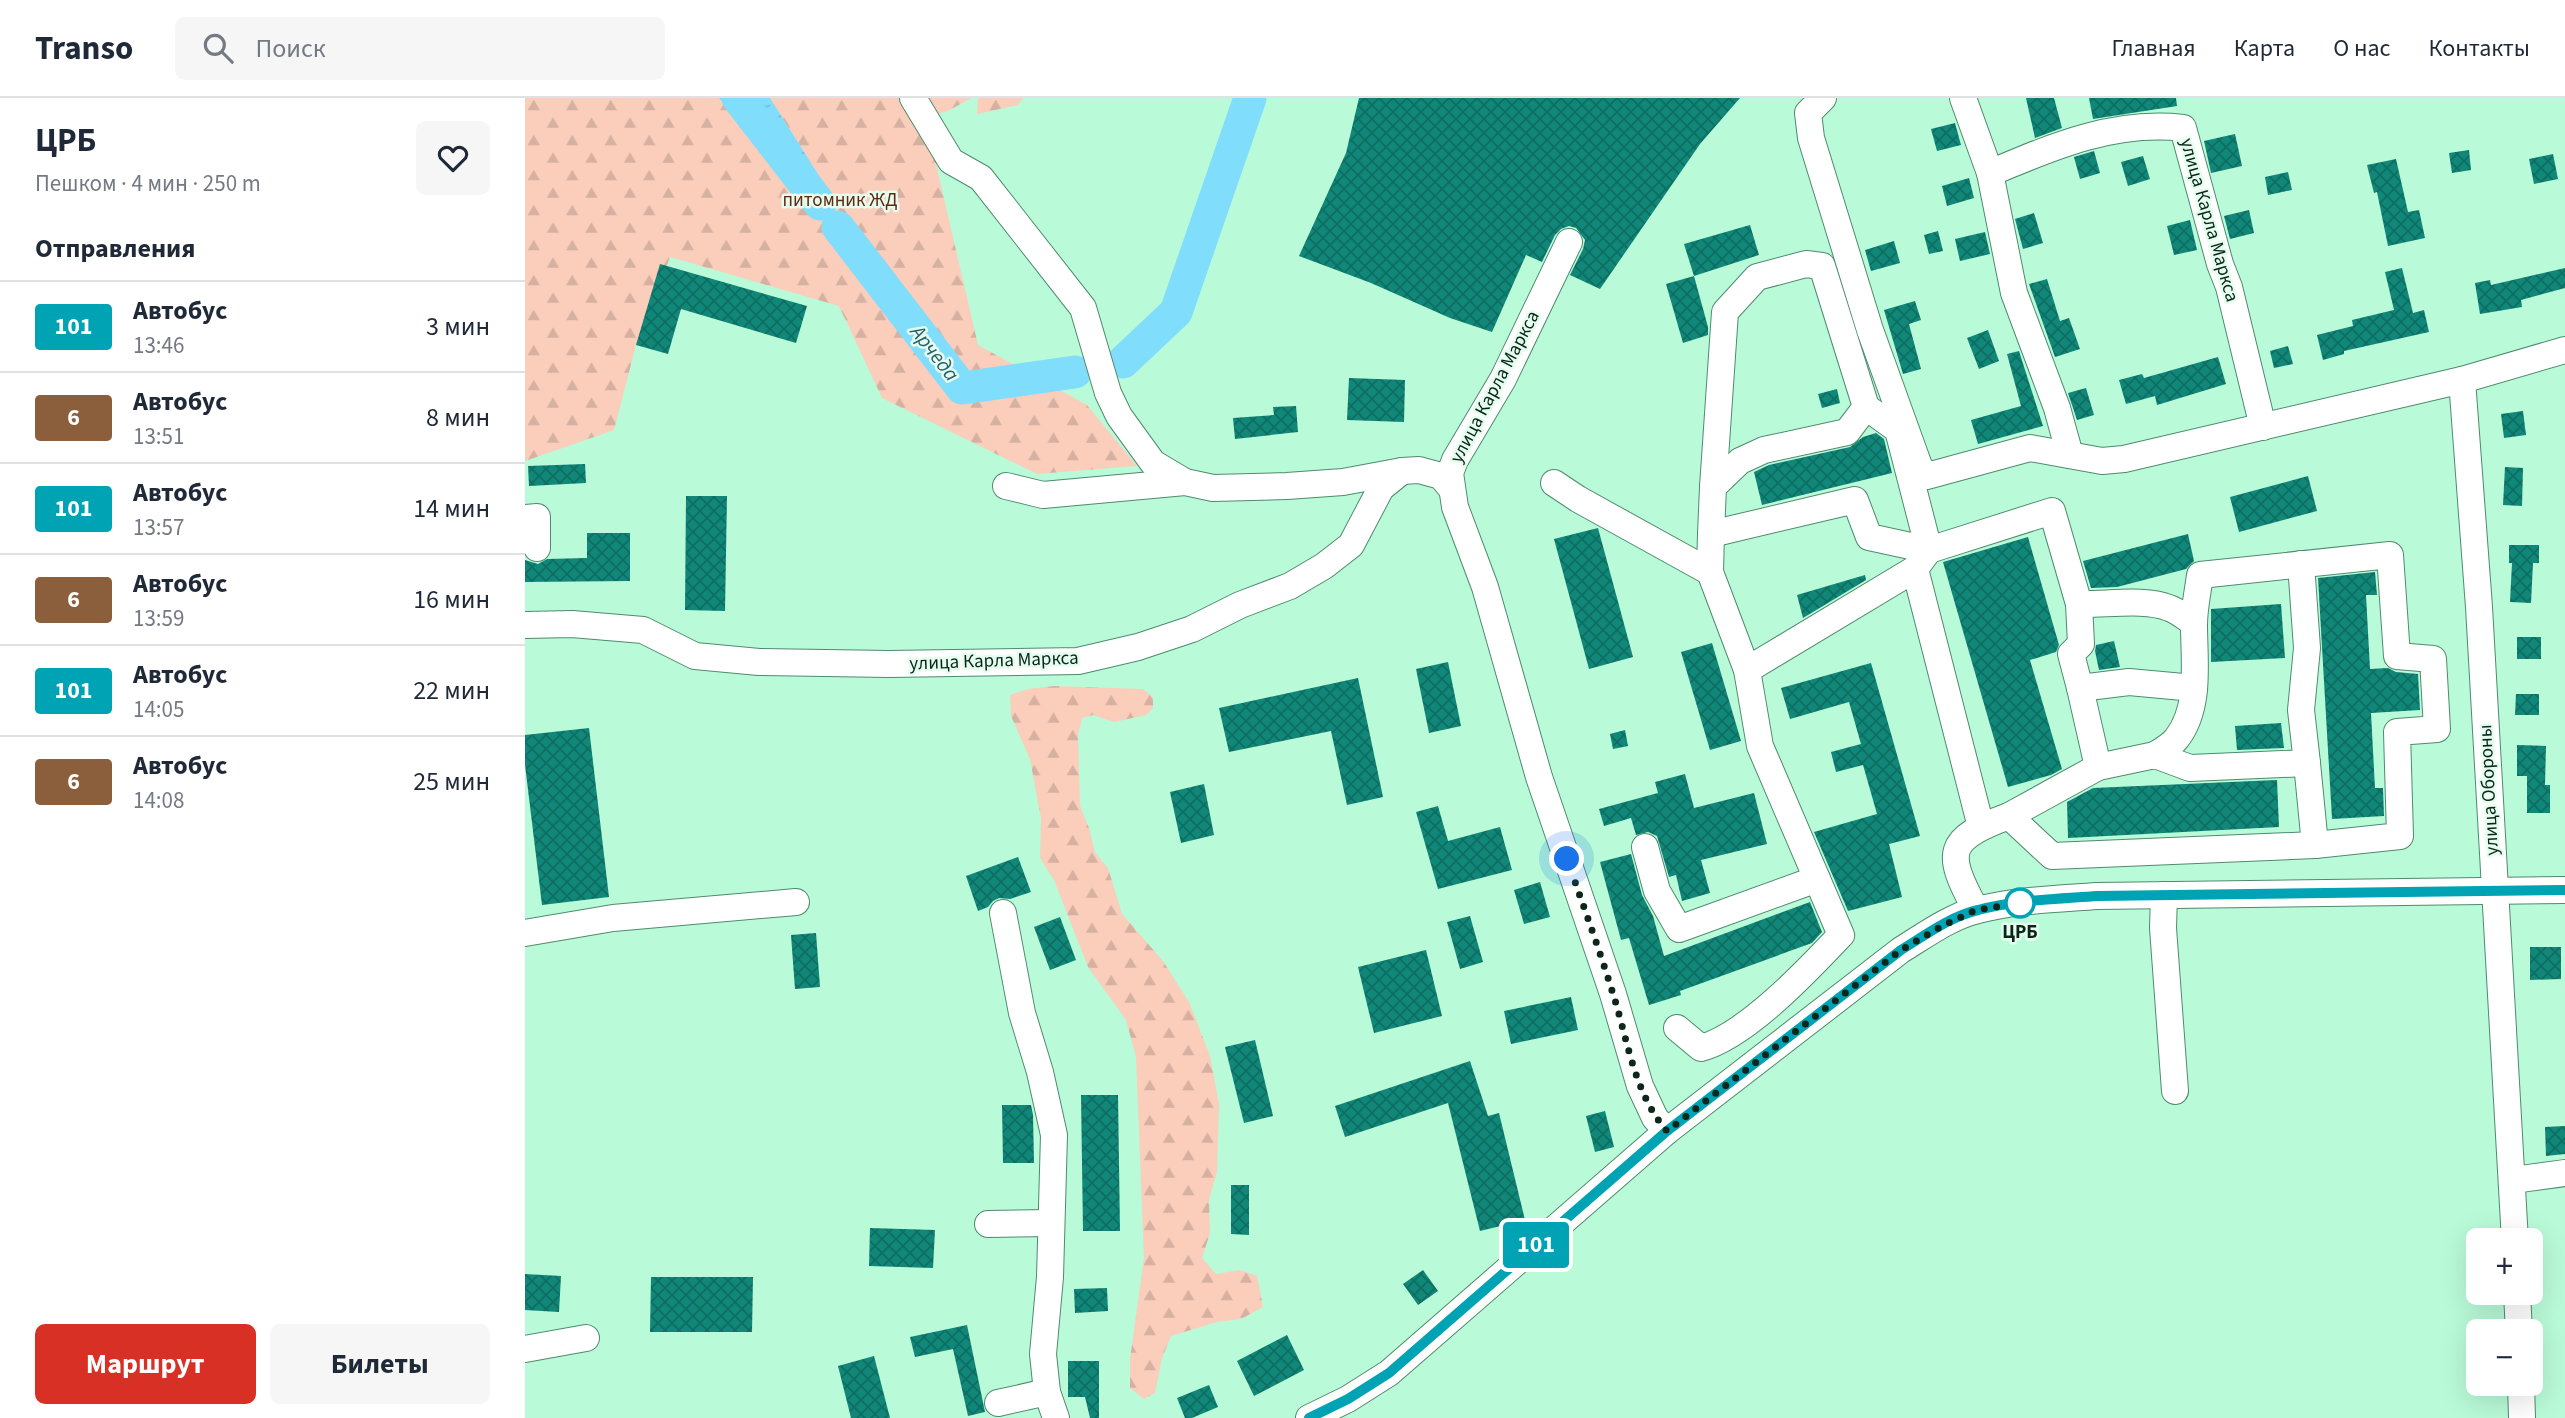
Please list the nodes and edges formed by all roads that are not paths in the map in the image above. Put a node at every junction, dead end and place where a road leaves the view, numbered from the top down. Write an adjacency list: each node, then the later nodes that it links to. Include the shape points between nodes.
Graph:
1 (913, 98): 12 (street, via 951,161 981,178 1083,308 1119,415 1153,463)
2 (1822, 98): 10 (street, via 1808,113 1811,138 1870,330 1919,466 1927,476 2030,448)
3 (1963, 98): 4 (street)
4 (1990, 173): 9 (street, улица Карла Маркса, via 2089,135 2154,124 2183,128); 10 (street, via 2014,293)
5 (1569, 242): 15 (street, улица Карла Маркса, via 1503,379 1455,460)
6 (2565, 350): 7 (street)
7 (2462, 380): 9 (street); 38 (street, улица Обороны)
8 (1865, 407): 16 (street, via 1847,432 1764,450 1740,461); 16 (street, via 1822,266 1806,264 1756,277 1725,312); 20 (street, via 1898,429)
9 (2263, 427): 10 (street, via 2124,459 2102,461)
10 (2070, 455)
11 (1402, 471): 12 (street, via 1287,486 1213,488); 15 (street, via 1441,476); 25 (street, улица Карла Маркса, via 1381,488 1351,545 1290,586 1138,648 1078,661 759,662 695,656 643,630)
12 (1185, 482): 14 (street, via 1043,495)
13 (1554, 483): 22 (street)
14 (1006, 486)
15 (1450, 487): 46 (street, улица Карла Маркса, via 1640,1086 1655,1118)
16 (1713, 487): 18 (street)
17 (525, 518): 19 (street, via 537,517)
18 (1711, 534): 20 (street, via 1855,500 1868,537); 22 (street)
19 (537, 548)
20 (1922, 560): 23 (street, via 2052,511); 26 (street); 33 (street)
21 (2301, 564): 24 (street, via 2200,575); 30 (street, via 2307,648 2301,710); 34 (street, via 2391,555 2397,656 2433,659 2436,696 2437,729 2397,732 2400,836)
22 (1710, 572): 26 (street)
23 (2078, 604): 24 (street, via 2145,602 2169,608); 27 (street, via 2081,644 2071,654)
24 (2194, 623): 28 (street)
25 (525, 625)
26 (1747, 670): 36 (street, via 1760,746)
27 (2080, 688): 28 (street, via 2129,682); 31 (street)
28 (2194, 688): 29 (street, via 2178,737)
29 (2155, 755): 30 (street, via 2190,768); 31 (street)
30 (2307, 763): 34 (street)
31 (2098, 767): 32 (street)
32 (2009, 816): 33 (street); 34 (street, via 2052,856)
33 (1981, 827): 41 (street, via 1961,840 1954,853)
34 (2315, 845)
35 (1645, 847): 36 (street, via 1657,891 1679,929)
36 (1817, 879): 44 (street, via 1841,935 1814,964 1718,1044 1701,1048)
37 (2565, 890): 38 (street)
38 (2494, 891): 39 (street); 48 (street, улица Обороны)
39 (2164, 895): 41 (street, via 2055,899); 45 (street)
40 (796, 902): 43 (street, via 613,918)
41 (1976, 910): 46 (street, via 1901,950)
42 (1003, 914): 49 (street, via 1022,1013 1054,1135)
43 (525, 933)
44 (1677, 1028)
45 (2175, 1091)
46 (1667, 1131): 58 (street, via 1389,1373)
47 (2565, 1174): 48 (street)
48 (2513, 1180): 51 (street, улица Обороны)
49 (1051, 1223): 50 (street); 54 (street, via 1043,1354)
50 (988, 1224)
51 (2515, 1228)
52 (586, 1338): 53 (street)
53 (525, 1349)
54 (1047, 1392): 56 (street); 57 (street)
55 (2521, 1396): 59 (street)
56 (998, 1403)
57 (1056, 1418)
58 (1309, 1418)
59 (2522, 1418)

